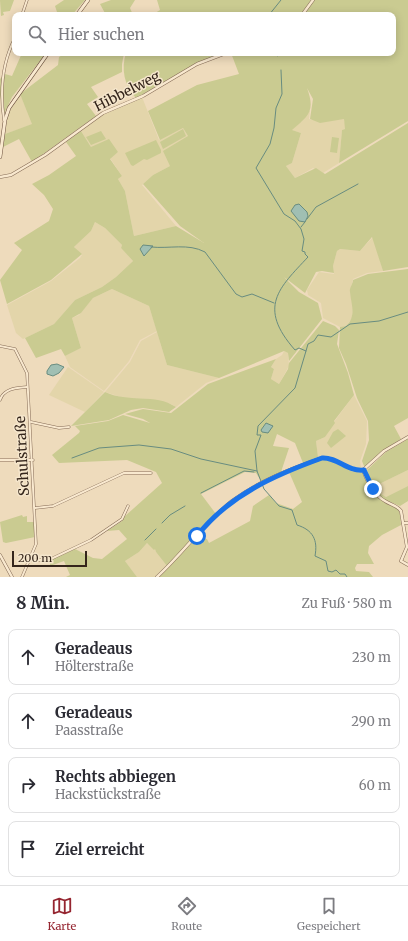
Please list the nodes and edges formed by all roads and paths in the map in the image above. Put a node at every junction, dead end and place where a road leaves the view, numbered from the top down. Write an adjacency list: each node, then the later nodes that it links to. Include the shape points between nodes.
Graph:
1 (27, 0): 4 (street)
2 (88, 0): 5 (main road)
3 (313, 0): 6 (street)
4 (23, 12)
5 (79, 12)
6 (304, 12)
7 (12, 44): 10 (street, via 1,78 1,104)
8 (46, 56): 10 (main road, via 12,101)
9 (218, 56): 12 (street, Hibbelweg, via 197,64 143,96 103,113 45,155 10,176)
10 (5, 124): 11 (main road)
11 (0, 157)
12 (0, 177)
13 (0, 346): 14 (street, Schulstraße, via 18,352 27,373)
14 (28, 387): 15 (street, via 6,391); 16 (street, Schulstraße)
15 (0, 400)
16 (31, 422): 17 (street, via 60,428); 20 (street, Schulstraße)
17 (69, 427)
18 (408, 437): 21 (street, via 390,447)
19 (0, 460): 20 (street)
20 (33, 460): 24 (street, Schulstraße)
21 (364, 470): 25 (street, via 371,487 380,498 400,508); 32 (street, via 352,470 330,458 322,458 263,481 231,502)
22 (151, 473): 24 (street, via 124,473 53,506)
23 (128, 506): 28 (street, via 122,519 91,540 53,558)
24 (35, 508): 28 (street, Schulstraße, via 36,544)
25 (403, 523): 26 (street); 29 (street, via 407,547 401,561)
26 (408, 523)
27 (0, 555): 30 (street)
28 (30, 560): 31 (street, Schulstraße)
29 (408, 565)
30 (12, 577)
31 (22, 577)
32 (157, 577)

